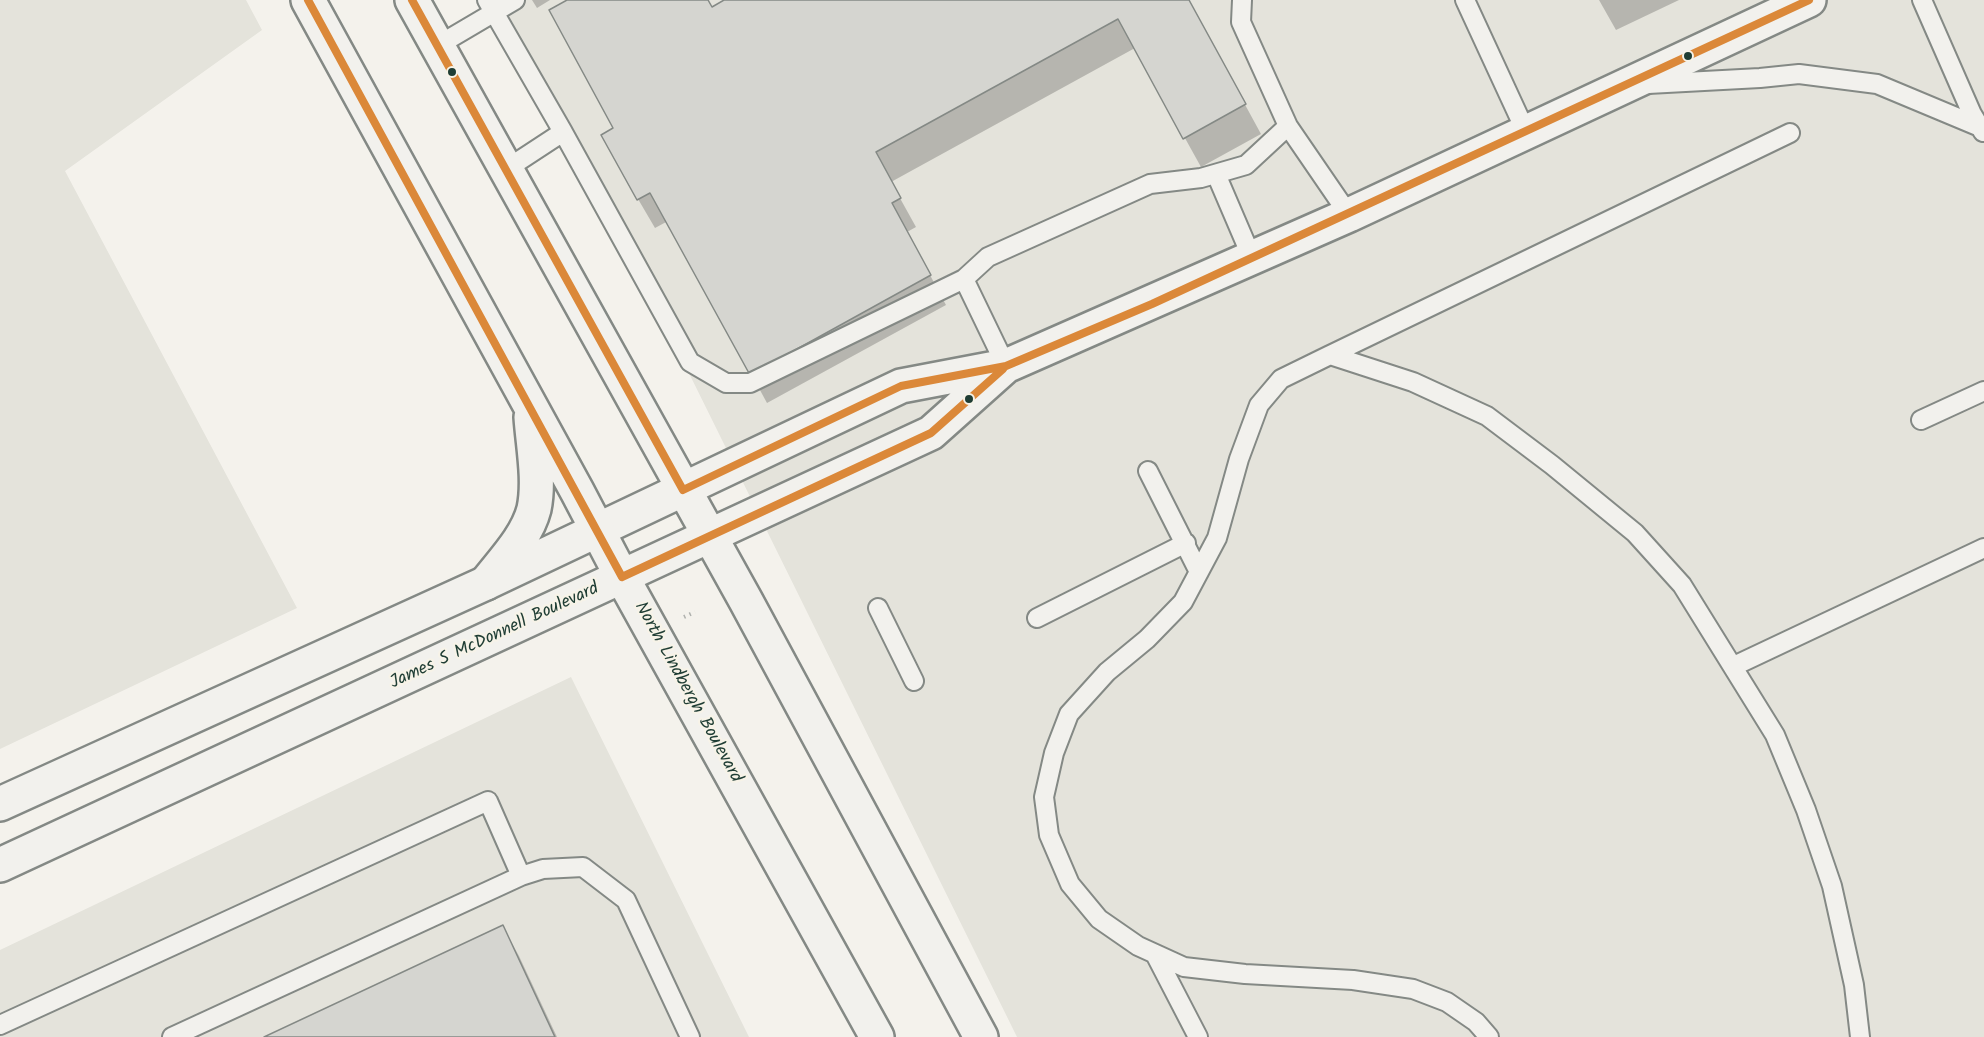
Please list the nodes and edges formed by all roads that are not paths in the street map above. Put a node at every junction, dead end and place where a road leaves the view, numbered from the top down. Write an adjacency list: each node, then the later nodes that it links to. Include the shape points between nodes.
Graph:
1 (308, 0): 24 (main road, North Lindbergh Boulevard)
2 (412, 0): 9 (main road)
3 (515, 0): 8 (lane)
4 (1242, 0): 11 (lane, via 1242,22)
5 (1465, 0): 14 (lane)
6 (1809, 0): 10 (main road, James S McDonnell Boulevard)
7 (1922, 0): 12 (lane)
8 (490, 6): 9 (lane); 13 (lane)
9 (437, 46): 16 (main road)
10 (1629, 85): 12 (lane, via 1799,74 1877,84); 14 (main road, James S McDonnell Boulevard)
11 (1288, 126): 17 (lane, via 1246,165); 18 (lane)
12 (1982, 130)
13 (563, 132): 16 (lane); 20 (lane, via 690,362 726,383 750,383)
14 (1526, 132): 18 (main road, James S McDonnell Boulevard)
15 (1790, 133): 21 (lane)
16 (505, 170): 27 (main road)
17 (1216, 174): 19 (lane); 20 (lane, via 1150,184 988,257)
18 (1349, 215): 19 (main road, James S McDonnell Boulevard)
19 (1252, 258): 22 (main road, James S McDonnell Boulevard)
20 (964, 279): 22 (lane)
21 (1330, 356): 32 (lane, via 1281,379 1259,405 1217,538); 37 (lane, via 1413,382 1487,417 1552,465 1643,542 1682,585)
22 (1006, 366): 27 (main road, James S McDonnell Boulevard, via 901,386); 29 (main road, James S McDonnell Boulevard, via 931,433)
23 (1984, 391): 25 (lane)
24 (529, 403): 28 (main road, North Lindbergh Boulevard); 34 (main road, via 536,476 534,511 518,541)
25 (1921, 420)
26 (1148, 471): 30 (lane)
27 (683, 490): 28 (main road, James S McDonnell Boulevard); 29 (main road)
28 (598, 531): 33 (main road, North Lindbergh Boulevard); 34 (main road, James S McDonnell Boulevard)
29 (709, 536): 33 (main road, James S McDonnell Boulevard); 47 (main road)
30 (1186, 543): 32 (lane); 36 (lane)
31 (1984, 548): 37 (lane)
32 (1198, 572): 42 (lane, via 1183,602 1107,672 1069,714 1054,753 1044,797 1049,835 1070,884 1099,919)
33 (622, 577): 40 (main road, James S McDonnell Boulevard); 46 (main road, North Lindbergh Boulevard)
34 (486, 583): 39 (main road, James S McDonnell Boulevard)
35 (878, 608): 38 (lane)
36 (1037, 618)
37 (1734, 666): 50 (lane, via 1775,735 1832,886 1854,985)
38 (914, 681)
39 (0, 804)
40 (0, 865)
41 (521, 876): 43 (lane, via 488,801); 44 (lane); 45 (lane, via 543,869 583,867 626,900)
42 (1155, 954): 48 (lane); 49 (lane, via 1184,967 1353,980 1413,989 1447,1002 1476,1022)
43 (0, 1025)
44 (172, 1037)
45 (690, 1037)
46 (877, 1037)
47 (981, 1037)
48 (1198, 1037)
49 (1489, 1037)
50 (1860, 1037)

